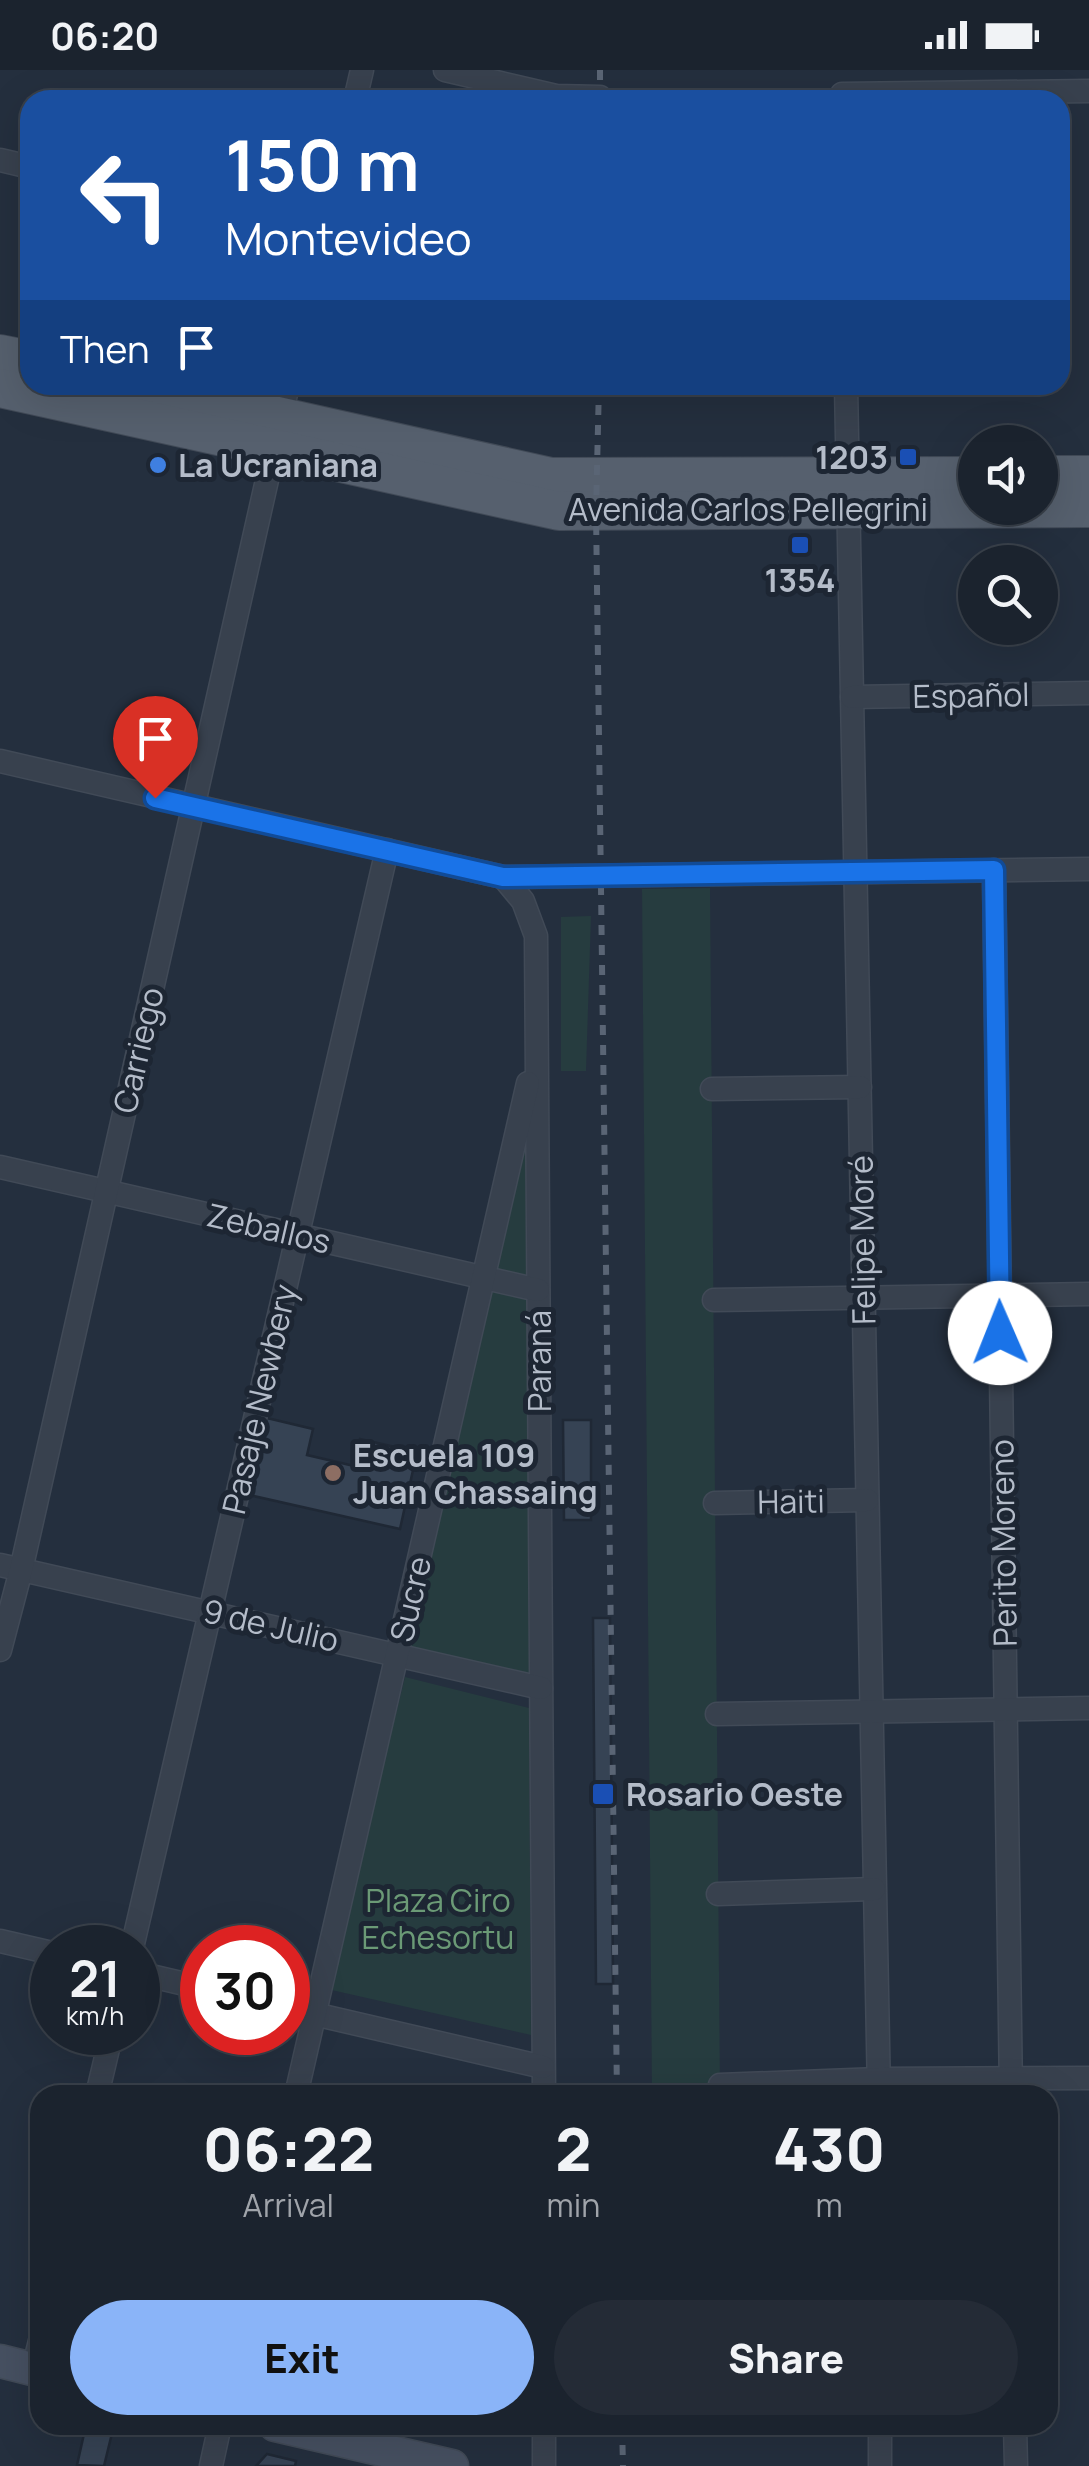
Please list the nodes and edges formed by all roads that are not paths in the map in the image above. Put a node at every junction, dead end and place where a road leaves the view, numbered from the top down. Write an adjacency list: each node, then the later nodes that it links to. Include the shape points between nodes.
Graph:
1 (445, 70): 2 (street)
2 (530, 90)
3 (68, 395): 6 (main road, Avenida Carlos Pellegrini)
4 (184, 395): 6 (main road, Avenida Carlos Pellegrini)
5 (846, 395): 10 (street, Felipe Moré)
6 (281, 417): 10 (main road, Avenida Carlos Pellegrini, via 559,511); 15 (street, Carriego)
7 (1089, 475): 8 (main road)
8 (1058, 476)
9 (958, 478): 10 (main road, Avenida Carlos Pellegrini)
10 (848, 493): 11 (main road, Avenida Carlos Pellegrini); 13 (street, Felipe Moré)
11 (1089, 508)
12 (1089, 692): 13 (street, Español)
13 (852, 696): 19 (street, Felipe Moré)
14 (1, 767): 15 (street)
15 (193, 807): 16 (street); 25 (street, Carriego)
16 (387, 850): 20 (street); 26 (street, Pasaje Newbery)
17 (1089, 869): 18 (street)
18 (994, 870): 19 (street); 30 (street, Perito Moreno)
19 (856, 872): 20 (street); 22 (street, Felipe Moré)
20 (503, 877): 21 (street, Paraná, via 523,901 536,936)
21 (537, 1045): 27 (street, Sucre); 28 (street, Paraná)
22 (860, 1086): 23 (street); 31 (street, Felipe Moré)
23 (712, 1089)
24 (0, 1167): 25 (street, Zeballos)
25 (106, 1192): 26 (street, Zeballos); 35 (street, Carriego)
26 (298, 1234): 27 (street, Zeballos); 36 (street, Pasaje Newbery)
27 (483, 1277): 28 (street, Zeballos); 38 (street, Sucre)
28 (538, 1290): 39 (street, Paraná)
29 (1089, 1294): 30 (street)
30 (1000, 1296): 31 (street); 41 (street, Perito Moreno)
31 (864, 1297): 32 (street); 33 (street, Felipe Moré)
32 (714, 1300)
33 (867, 1500): 34 (street, Haiti); 42 (street, Felipe Moré)
34 (716, 1503)
35 (10, 1567): 36 (street, 9 de Julio); 37 (street, Carriego)
36 (210, 1611): 38 (street, 9 de Julio); 46 (street, Pasaje Newbery)
37 (0, 1650)
38 (397, 1654): 39 (street, 9 de Julio); 50 (street, Sucre)
39 (541, 1688): 52 (street, Paraná)
40 (1089, 1708): 41 (street)
41 (1005, 1710): 42 (street); 58 (street, Perito Moreno)
42 (871, 1712): 43 (street); 44 (street, Felipe Moré)
43 (717, 1714)
44 (874, 1889): 45 (street); 57 (street, Felipe Moré)
45 (718, 1894)
46 (137, 1925)
47 (0, 1940): 48 (street)
48 (30, 1948)
49 (310, 2013): 50 (street)
50 (314, 2014): 52 (street); 55 (street, Sucre)
51 (107, 2055): 54 (street)
52 (544, 2067): 56 (street, Paraná)
53 (1089, 2078): 59 (street)
54 (99, 2085)
55 (298, 2085)
56 (544, 2085)
57 (879, 2085)
58 (1011, 2085)
59 (1028, 2085)
60 (30, 2360): 61 (main road)
61 (0, 2362)
62 (218, 2435): 67 (street)
63 (318, 2435): 68 (main road)
64 (544, 2435): 69 (street)
65 (880, 2435): 70 (street)
66 (1015, 2435): 71 (street)
67 (210, 2466)
68 (452, 2466)
69 (544, 2466)
70 (880, 2466)
71 (1016, 2466)

